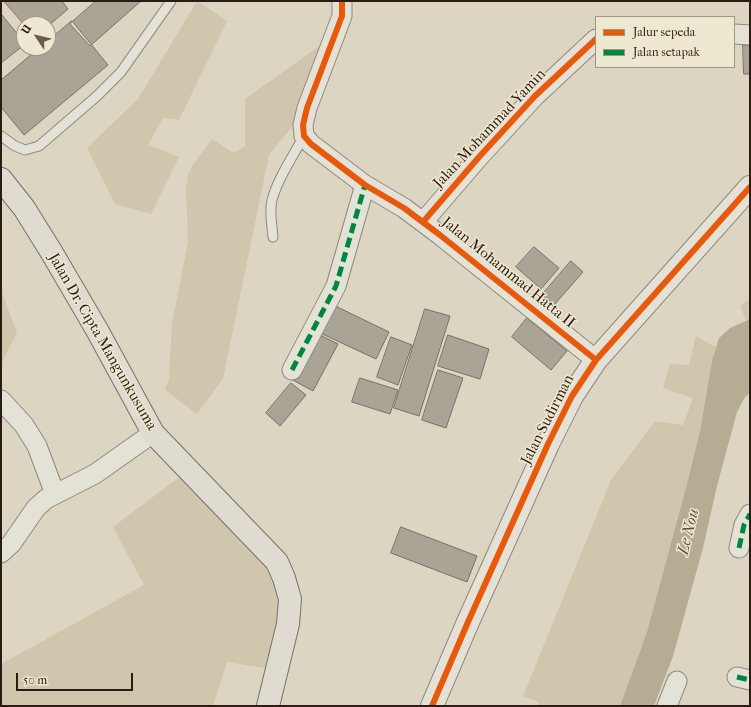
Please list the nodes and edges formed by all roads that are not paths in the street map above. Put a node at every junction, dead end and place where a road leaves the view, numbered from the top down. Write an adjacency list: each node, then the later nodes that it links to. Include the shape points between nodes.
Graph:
1 (171, 1): 6 (lane, via 120,72 97,96 39,146 25,150)
2 (342, 1): 7 (street, via 342,16 307,108 303,125)
3 (735, 34): 4 (street)
4 (750, 34)
5 (595, 40): 11 (street, Jalan Mohammad Yamin, via 535,96)
6 (1, 136)
7 (304, 136): 9 (street, Jalan Mohammad Hatta II); 12 (lane, via 272,200)
8 (1, 179): 16 (main road, Jalan Dr. Cipta Mangunkusuma, via 24,208 52,253)
9 (365, 185): 11 (street, Jalan Mohammad Hatta II); 14 (street, via 336,286)
10 (750, 187): 13 (street, Jalan Sudirman)
11 (423, 222): 13 (street, Jalan Mohammad Hatta II)
12 (273, 237)
13 (596, 360): 23 (street, Jalan Sudirman, via 572,396 548,444)
14 (292, 370)
15 (1, 400): 17 (street, via 24,425 37,446)
16 (153, 433): 17 (street, via 95,474); 22 (main road, Jalan Dr. Cipta Mangunkusuma, via 277,562 284,578 290,599 288,624)
17 (55, 494): 20 (street, via 36,508 11,544)
18 (750, 514): 19 (street, via 744,525)
19 (739, 548)
20 (1, 553)
21 (677, 681): 24 (street)
22 (268, 706)
23 (432, 706)
24 (667, 706)

